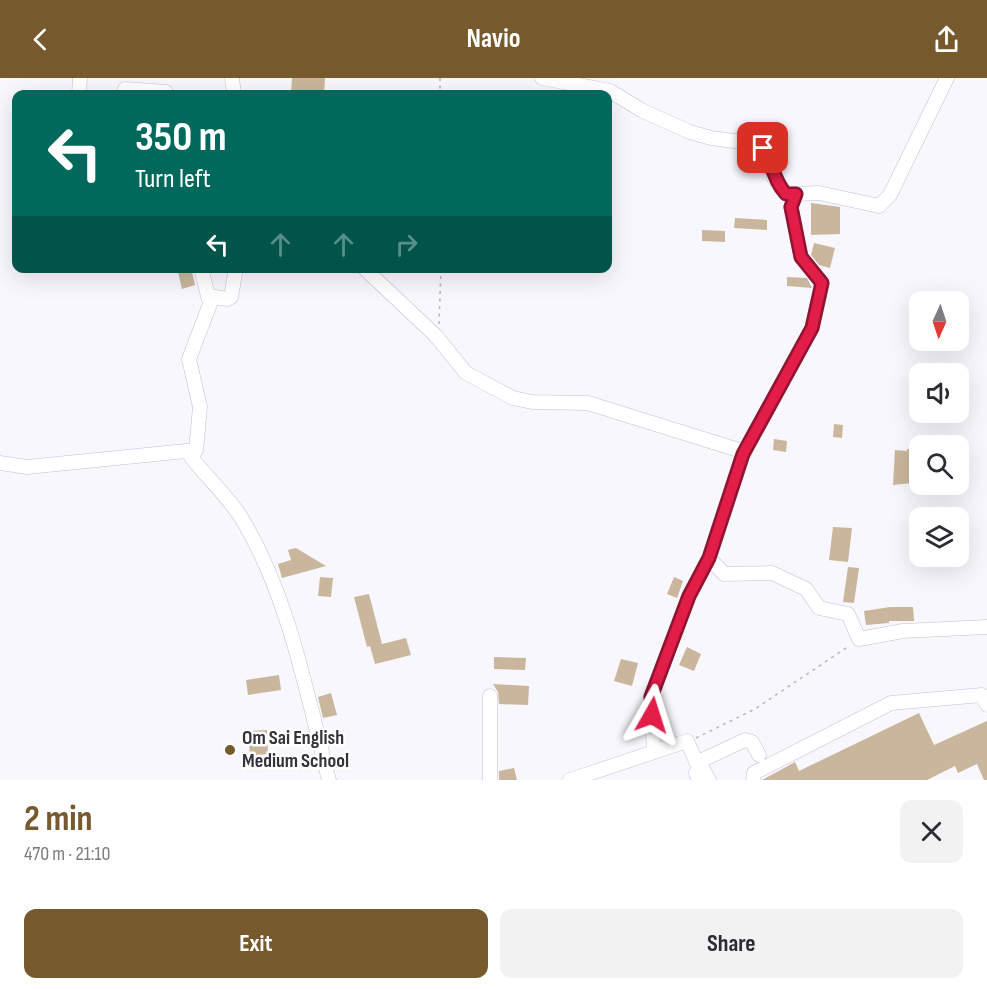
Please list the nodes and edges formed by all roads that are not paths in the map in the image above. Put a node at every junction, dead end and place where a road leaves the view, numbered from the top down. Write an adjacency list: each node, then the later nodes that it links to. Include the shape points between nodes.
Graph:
1 (542, 78): 5 (street)
2 (947, 78): 7 (street, via 890,195 879,206 819,193)
3 (126, 87): 4 (street)
4 (166, 88)
5 (605, 90)
6 (612, 92): 7 (street, via 690,132 756,144 770,159 778,185 786,194)
7 (796, 194): 13 (street, via 791,207 801,257 822,283 812,328)
8 (202, 273): 11 (street)
9 (235, 273): 11 (street, via 231,297)
10 (369, 273): 13 (street, via 436,336 466,373 513,398 588,403)
11 (208, 296): 12 (street, via 210,304 189,359 200,407)
12 (196, 450): 14 (street, via 27,467); 22 (street, via 191,457 245,523 274,586)
13 (745, 452): 15 (street)
14 (0, 463)
15 (709, 558): 16 (street, via 724,574 759,572 795,582 810,593 819,608 848,614 859,639 903,631); 19 (street, via 689,596 651,697)
16 (987, 627)
17 (490, 696): 23 (street)
18 (985, 698): 25 (street, via 891,703 754,774)
19 (654, 752): 21 (street, via 687,741); 24 (street)
20 (759, 754): 21 (street, via 752,742 745,740)
21 (702, 773)
22 (329, 780)
23 (490, 780)
24 (570, 780)
25 (753, 780)

